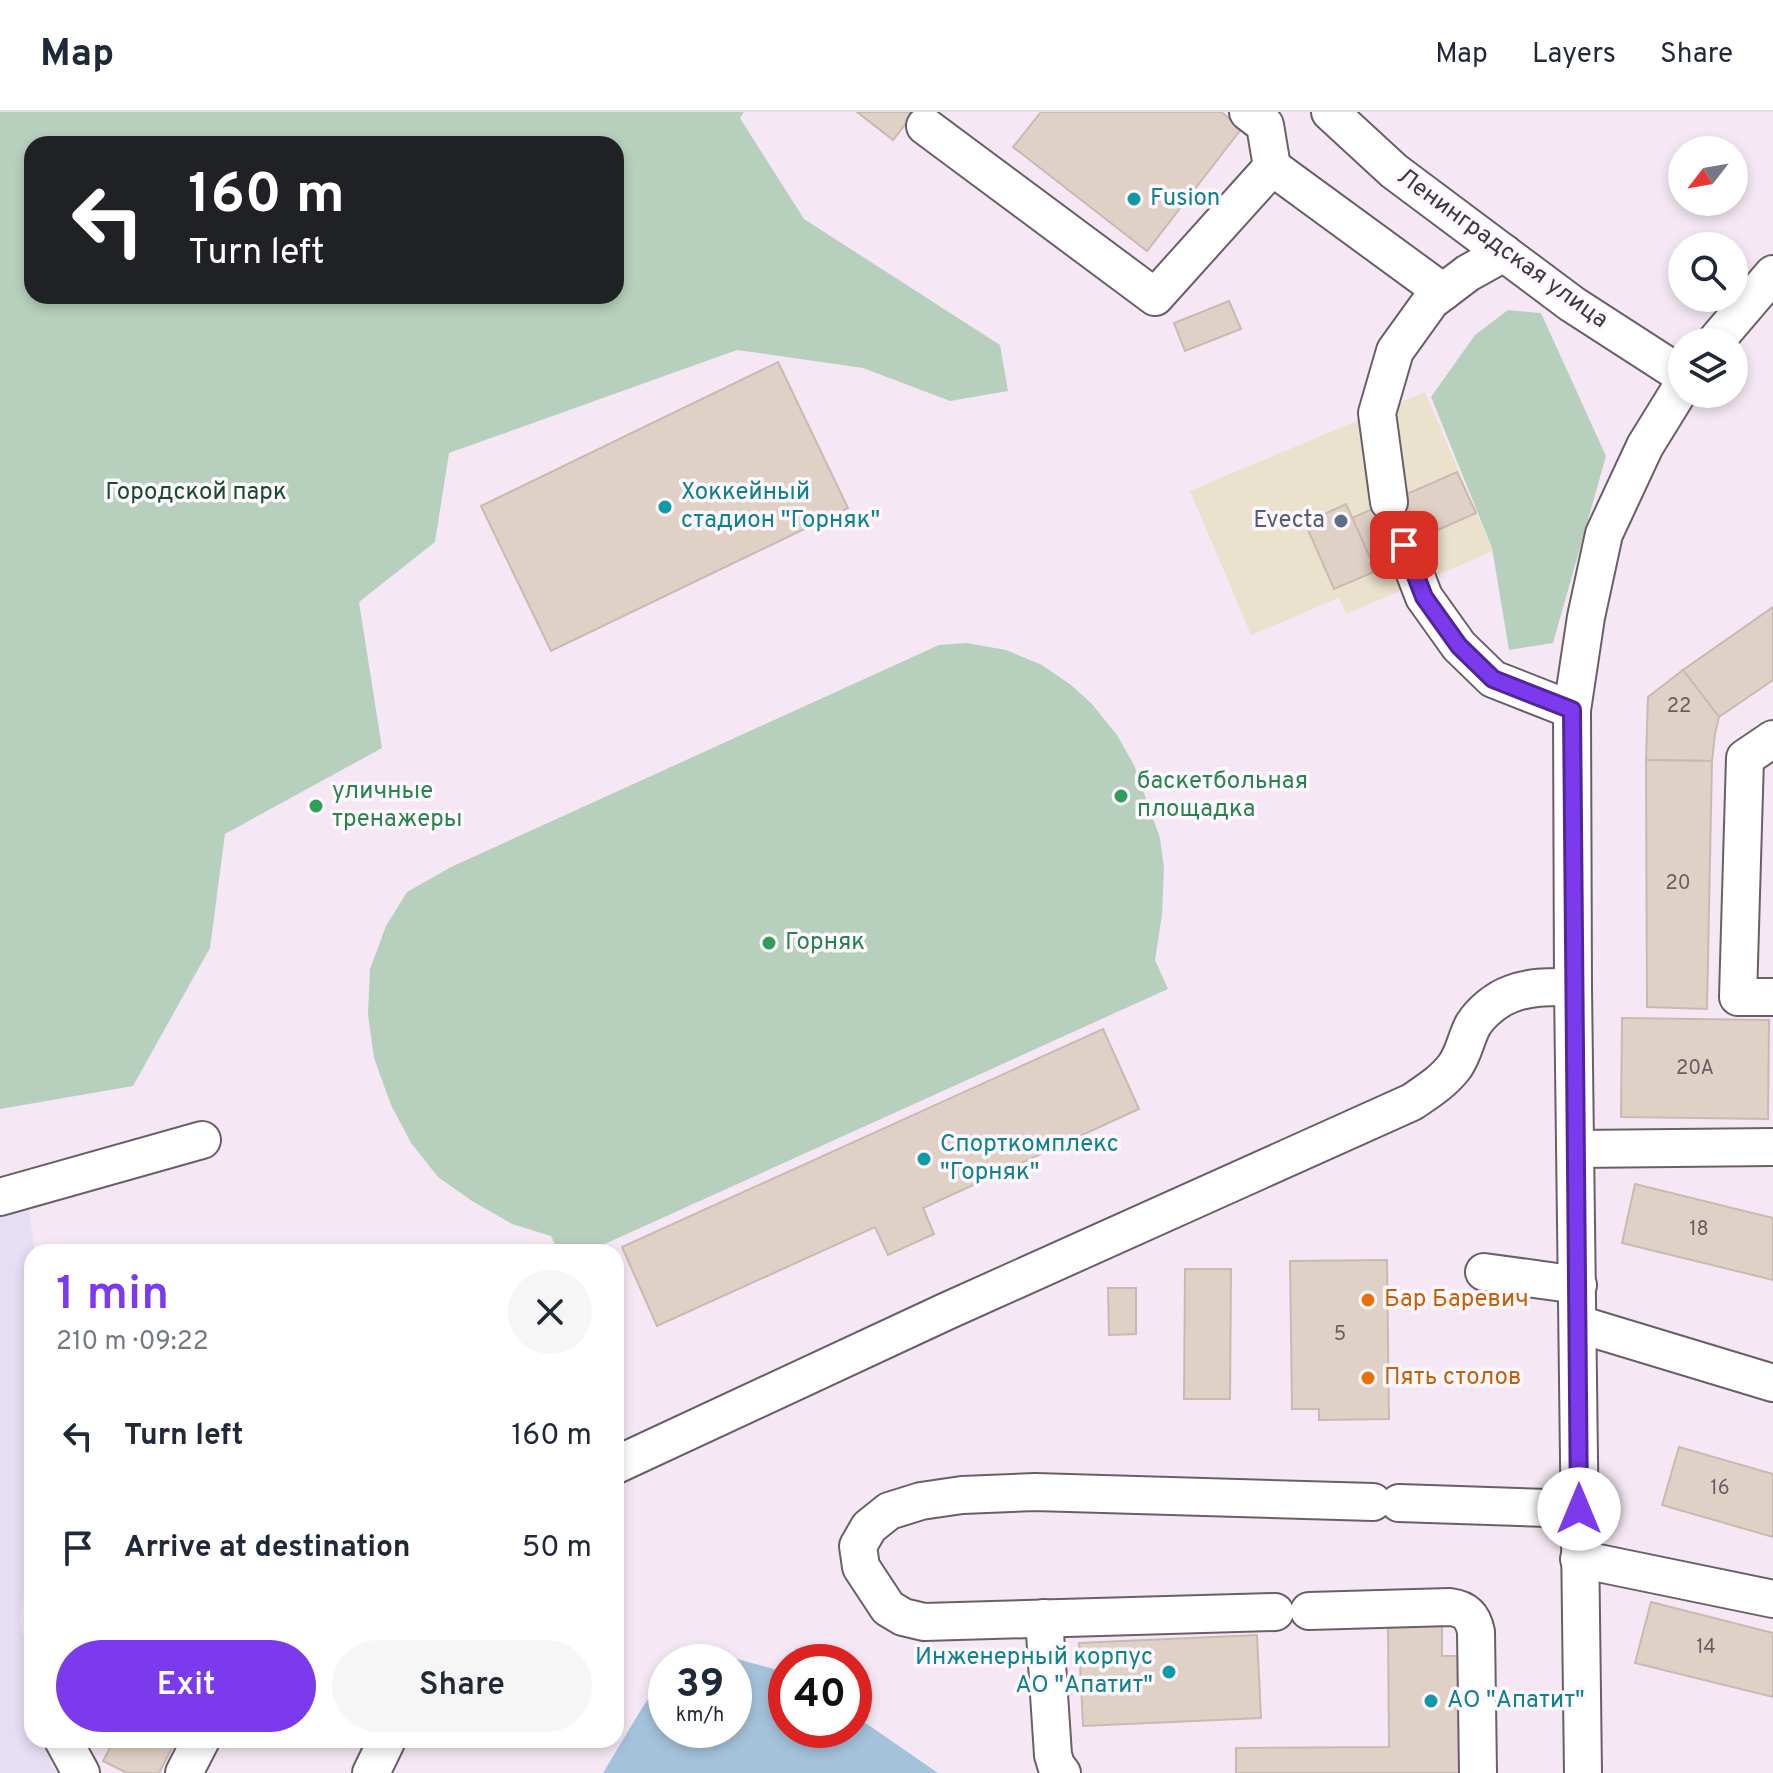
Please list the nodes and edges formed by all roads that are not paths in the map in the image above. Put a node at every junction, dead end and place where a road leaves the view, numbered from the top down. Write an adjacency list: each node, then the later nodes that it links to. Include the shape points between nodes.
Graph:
1 (1248, 112): 4 (street, via 1265,125)
2 (1330, 112): 5 (street, Ленинградская улица, via 1394,171)
3 (925, 126): 4 (street, via 1155,297)
4 (1272, 167): 7 (street)
5 (1504, 253): 7 (street); 9 (street, Ленинградская улица)
6 (1773, 274): 8 (street)
7 (1443, 292): 11 (street, via 1395,351 1377,413)
8 (1727, 328)
9 (1668, 366)
10 (1668, 408): 13 (street, via 1604,534)
11 (1389, 502)
12 (1404, 545): 13 (street, via 1424,597 1459,646 1493,679)
13 (1572, 710): 15 (street)
14 (1773, 739): 16 (street, via 1745,758 1738,997)
15 (1573, 987): 19 (street); 25 (street, via 1531,988 1488,1008 1473,1025 1455,1066 1412,1102)
16 (1773, 997)
17 (202, 1140): 20 (street)
18 (1773, 1147): 19 (street)
19 (1576, 1149): 22 (street)
20 (0, 1197)
21 (1484, 1272): 22 (street)
22 (1578, 1285): 23 (street)
23 (1578, 1324): 24 (street); 26 (street)
24 (1773, 1383)
25 (624, 1461)
26 (1579, 1509): 27 (street); 29 (street, via 1035,1492 962,1495 889,1511 869,1527 858,1546 870,1583 888,1608 903,1617 924,1622)
27 (1579, 1559): 28 (street); 38 (street)
28 (1773, 1599)
29 (1044, 1618): 36 (street, via 1053,1755); 37 (street, via 1460,1608 1476,1632)
30 (67, 1748): 33 (street)
31 (197, 1748): 34 (street)
32 (383, 1748): 35 (street)
33 (81, 1773)
34 (184, 1773)
35 (371, 1773)
36 (1062, 1773)
37 (1478, 1773)
38 (1583, 1773)

